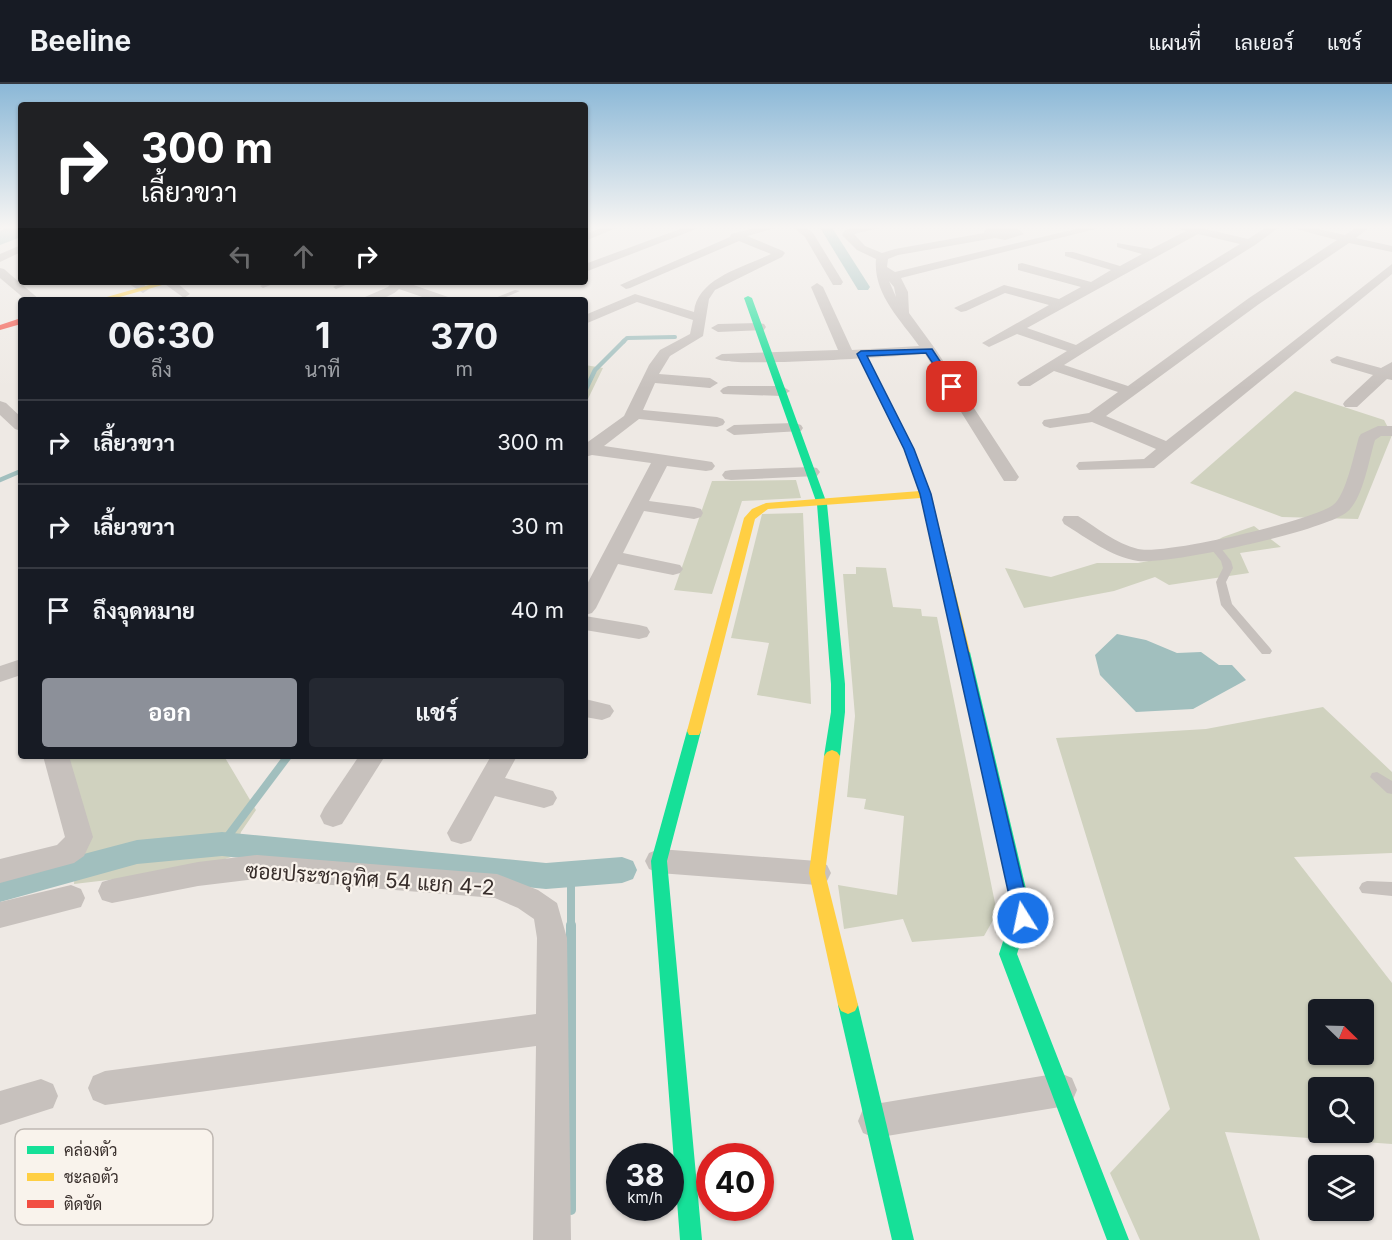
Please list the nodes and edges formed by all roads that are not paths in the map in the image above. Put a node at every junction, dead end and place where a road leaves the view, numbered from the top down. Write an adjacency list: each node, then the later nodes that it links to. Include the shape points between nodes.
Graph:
1 (10, 280): 23 (street)
2 (638, 280): 17 (street)
3 (726, 280): 33 (street, via 704,293)
4 (884, 280): 32 (street, via 891,302)
5 (897, 280): 32 (street, via 902,286)
6 (1070, 280): 19 (street)
7 (1101, 280): 19 (street)
8 (1191, 280): 42 (street)
9 (1285, 280): 54 (street)
10 (1377, 280): 66 (street)
11 (137, 285): 24 (street)
12 (173, 285): 25 (street)
13 (266, 285): 18 (lane)
14 (342, 285): 20 (lane)
15 (397, 285): 26 (street)
16 (404, 285): 27 (street)
17 (626, 285)
18 (263, 286)
19 (1092, 286): 30 (street)
20 (336, 287)
21 (817, 287): 43 (street)
22 (517, 291): 28 (lane)
23 (30, 297)
24 (107, 297)
25 (188, 297)
26 (372, 297)
27 (436, 297)
28 (501, 297)
29 (748, 298): 37 (street)
30 (1062, 304): 31 (street, via 1004,288); 39 (street)
31 (961, 308)
32 (902, 313): 41 (street)
33 (699, 318): 34 (street, via 639,299); 49 (street, via 696,336 665,352)
34 (588, 319)
35 (18, 322): 36 (street)
36 (0, 327)
37 (759, 327): 38 (street); 45 (street)
38 (718, 328)
39 (1016, 329): 40 (street); 42 (street)
40 (989, 343)
41 (929, 350): 43 (street); 74 (street)
42 (1078, 350): 47 (street)
43 (854, 354): 45 (street); 75 (street, via 909,449)
44 (722, 358): 45 (street)
45 (770, 358): 53 (street)
46 (1337, 360): 48 (street)
47 (1053, 366): 51 (street); 54 (street)
48 (1389, 372): 56 (street)
49 (650, 378): 50 (street); 58 (street)
50 (710, 383)
51 (1025, 383)
52 (728, 391): 53 (street)
53 (782, 391): 63 (street)
54 (1129, 391): 59 (street)
55 (18, 404): 57 (street)
56 (1351, 404)
57 (1, 408): 61 (street)
58 (633, 414): 60 (street); 67 (street, via 618,430)
59 (1094, 417): 62 (street); 66 (street)
60 (717, 422)
61 (18, 423)
62 (1050, 423)
63 (795, 428): 64 (street); 72 (street)
64 (734, 430)
65 (1392, 431): 80 (street, via 1378,431 1367,437 1350,494 1341,508 1321,518)
66 (1168, 448): 71 (street, via 1148,464)
67 (588, 449)
68 (588, 450): 69 (street)
69 (662, 459): 70 (street); 77 (street)
70 (706, 466)
71 (1085, 466)
72 (811, 472): 73 (street); 76 (street)
73 (731, 475)
74 (1010, 477)
75 (926, 494): 76 (street); 108 (street, via 1022,910 1023,918 1010,936 1008,954)
76 (822, 504): 98 (street, via 766,506 750,518); 100 (street, via 838,712)
77 (638, 505): 78 (street); 81 (street)
78 (694, 513)
79 (1071, 520): 80 (street, via 1137,556 1169,556)
80 (1213, 545): 86 (lane, via 1228,568 1221,582 1227,605)
81 (611, 557): 82 (street); 83 (street)
82 (673, 568)
83 (588, 602)
84 (588, 624): 85 (street)
85 (639, 632)
86 (1266, 651)
87 (18, 668): 88 (street)
88 (0, 674)
89 (57, 759): 99 (street, via 79,837 74,848 64,855)
90 (370, 759): 96 (street)
91 (502, 759): 93 (street)
92 (1377, 777): 94 (lane)
93 (488, 784): 95 (street); 97 (street)
94 (1392, 789)
95 (544, 798)
96 (333, 816)
97 (461, 833)
98 (659, 861): 100 (street); 113 (street)
99 (0, 871)
100 (817, 873): 111 (street)
101 (1366, 888): 102 (lane)
102 (1392, 889)
103 (112, 891): 106 (street, ซอยประชาอุทิศ 54 แยก 4-2, via 257,867 497,886 547,912 552,938)
104 (71, 898): 105 (street)
105 (0, 915)
106 (552, 1028): 107 (street); 112 (street, ซอยประชาอุทิศ 54 แยก 4-2)
107 (105, 1088)
108 (1060, 1090): 111 (street); 115 (street)
109 (41, 1096): 110 (street)
110 (0, 1108)
111 (875, 1121): 114 (street)
112 (552, 1240)
113 (691, 1240)
114 (903, 1240)
115 (1118, 1240)

